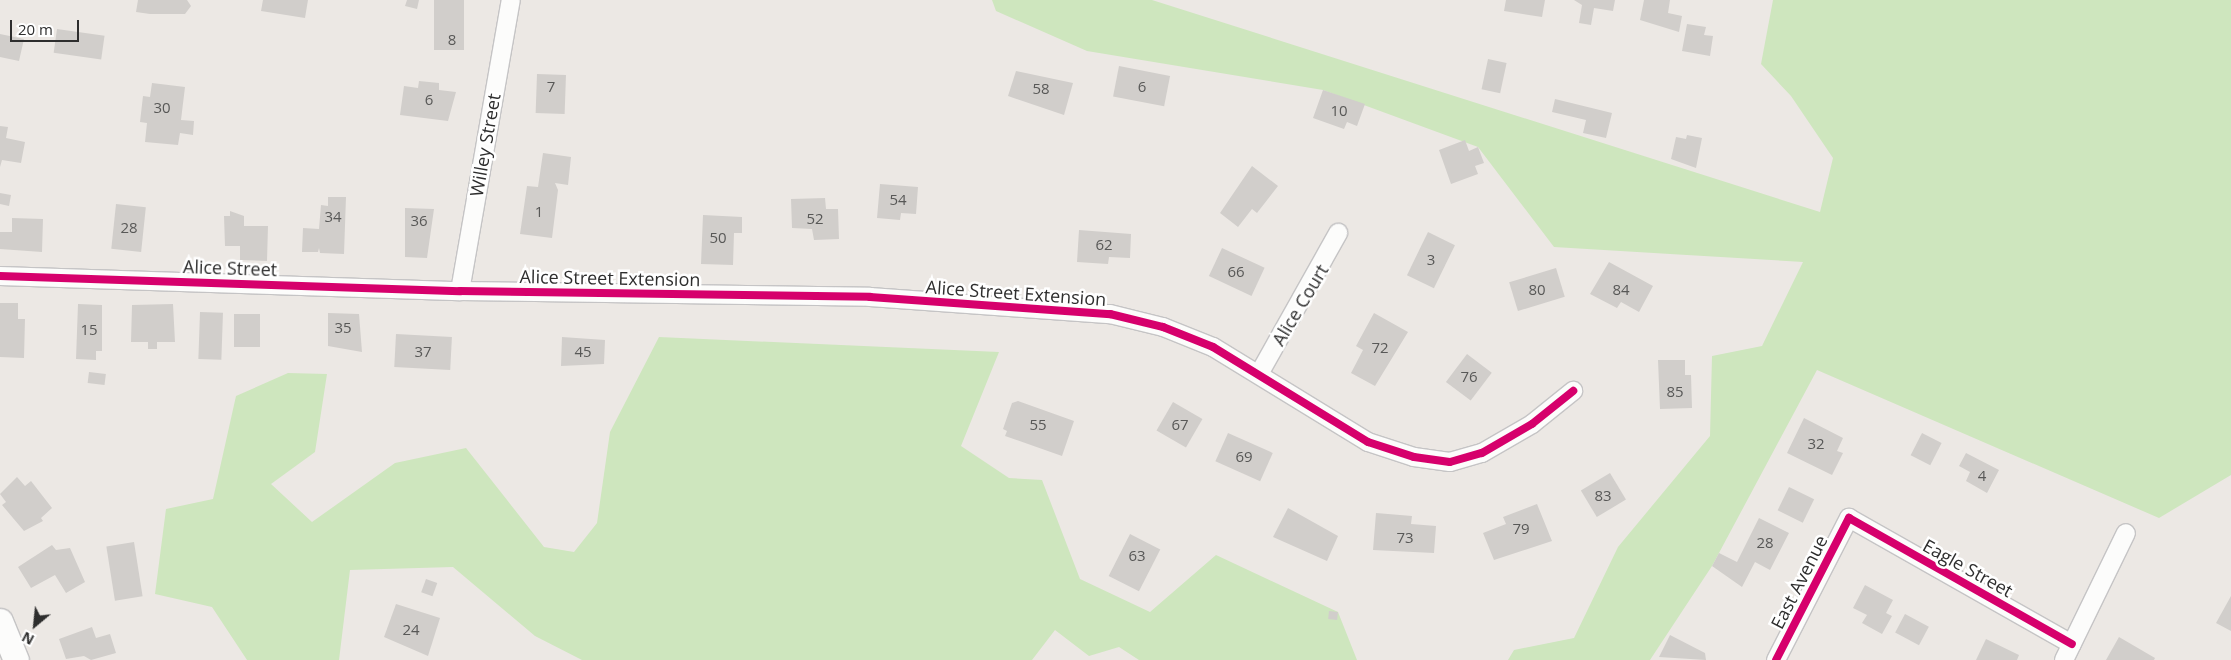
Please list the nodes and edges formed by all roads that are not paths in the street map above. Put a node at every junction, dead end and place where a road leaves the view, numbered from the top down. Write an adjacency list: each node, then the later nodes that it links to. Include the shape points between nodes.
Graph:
1 (511, 0): 4 (street, Willey Street)
2 (1338, 233): 5 (street, Alice Court)
3 (0, 276): 4 (street, Alice Street)
4 (460, 291): 5 (street, Alice Street Extension, via 870,297 1110,314 1163,327 1213,348)
5 (1259, 374): 6 (street, Alice Street Extension, via 1368,442 1414,457 1450,462 1482,453 1532,424)
6 (1573, 391)
7 (1849, 518): 10 (street, Eagle Street); 12 (street, East Avenue)
8 (2126, 533): 10 (street)
9 (0, 621): 11 (street)
10 (2072, 644): 13 (street)
11 (16, 660)
12 (1776, 660)
13 (2064, 660)

